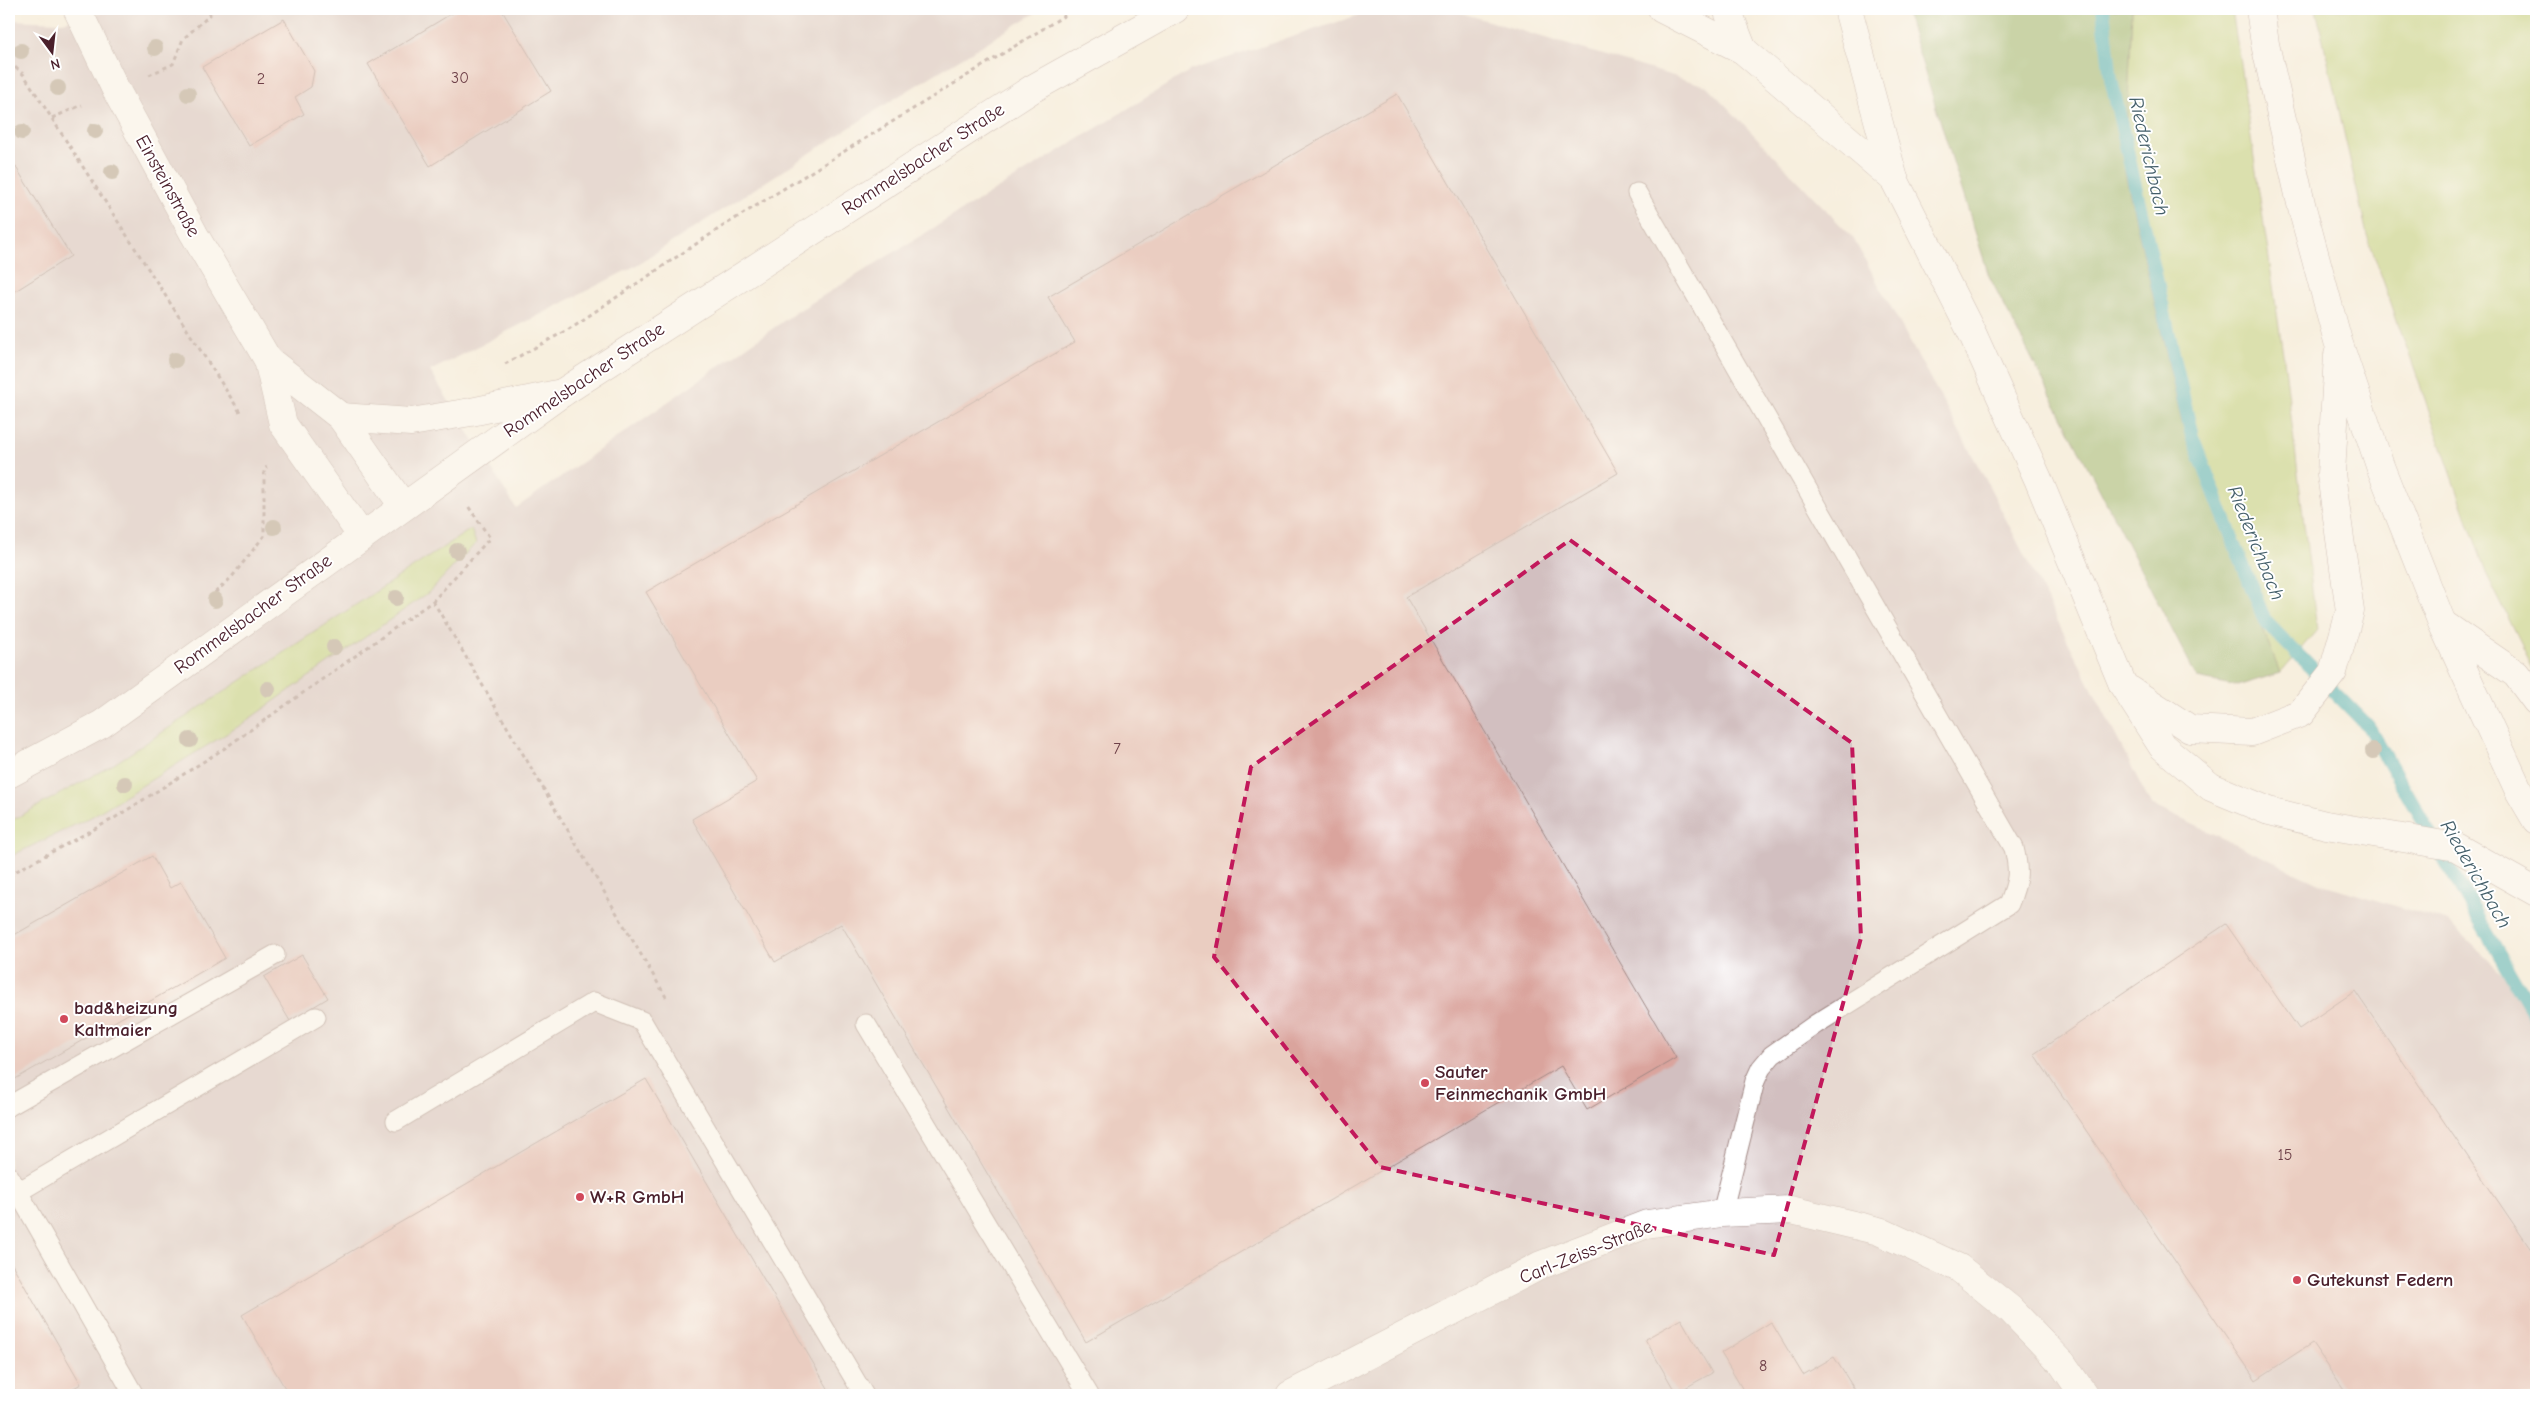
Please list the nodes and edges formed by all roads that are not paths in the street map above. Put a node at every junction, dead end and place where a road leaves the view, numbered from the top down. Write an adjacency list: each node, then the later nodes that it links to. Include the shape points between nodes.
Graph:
1 (77, 9): 11 (main road, Einsteinstraße, via 116,90 194,234)
2 (1175, 9): 12 (main road, Rommelsbacher Straße, via 1032,89)
3 (1662, 9): 7 (main road)
4 (1727, 9): 7 (main road)
5 (1848, 9): 8 (main road)
6 (2260, 9): 10 (main road, via 2302,208)
7 (1743, 50): 8 (main road)
8 (1894, 179): 17 (main road, via 1973,335 2038,479)
9 (1637, 194): 28 (lane, via 2014,848 2018,865 2018,880 2008,904 1816,1024 1772,1055 1760,1068)
10 (2338, 341): 16 (main road, via 2380,466); 17 (main road, via 2331,474 2350,612 2333,672 2301,713 2252,732 2190,729)
11 (268, 360): 13 (main road, Einsteinstraße); 15 (main road, Einsteinstraße, via 283,424)
12 (562, 393): 13 (main road, via 411,422); 14 (main road, Rommelsbacher Straße)
13 (341, 417): 14 (main road, Einsteinstraße)
14 (403, 506): 15 (main road, Rommelsbacher Straße)
15 (361, 535): 19 (main road, Rommelsbacher Straße, via 102,724)
16 (2442, 623): 18 (main road, via 2516,674); 20 (main road, via 2519,791)
17 (2123, 685): 21 (main road, via 2162,746 2211,787 2268,811 2326,826 2456,847)
18 (2536, 701)
19 (9, 774)
20 (2536, 820)
21 (2536, 892)
22 (274, 955): 25 (lane)
23 (316, 1016): 27 (lane)
24 (866, 1024): 31 (lane)
25 (9, 1106)
26 (396, 1121): 30 (lane, via 594,1002 642,1020)
27 (13, 1184): 29 (lane)
28 (1722, 1213): 32 (main road, Carl-Zeiss-Straße, via 1646,1224 1541,1266); 33 (main road, Carl-Zeiss-Straße, via 1791,1210 1879,1230 1959,1268 2010,1310 2062,1362)
29 (134, 1395)
30 (864, 1395)
31 (1089, 1395)
32 (1290, 1395)
33 (2084, 1395)

